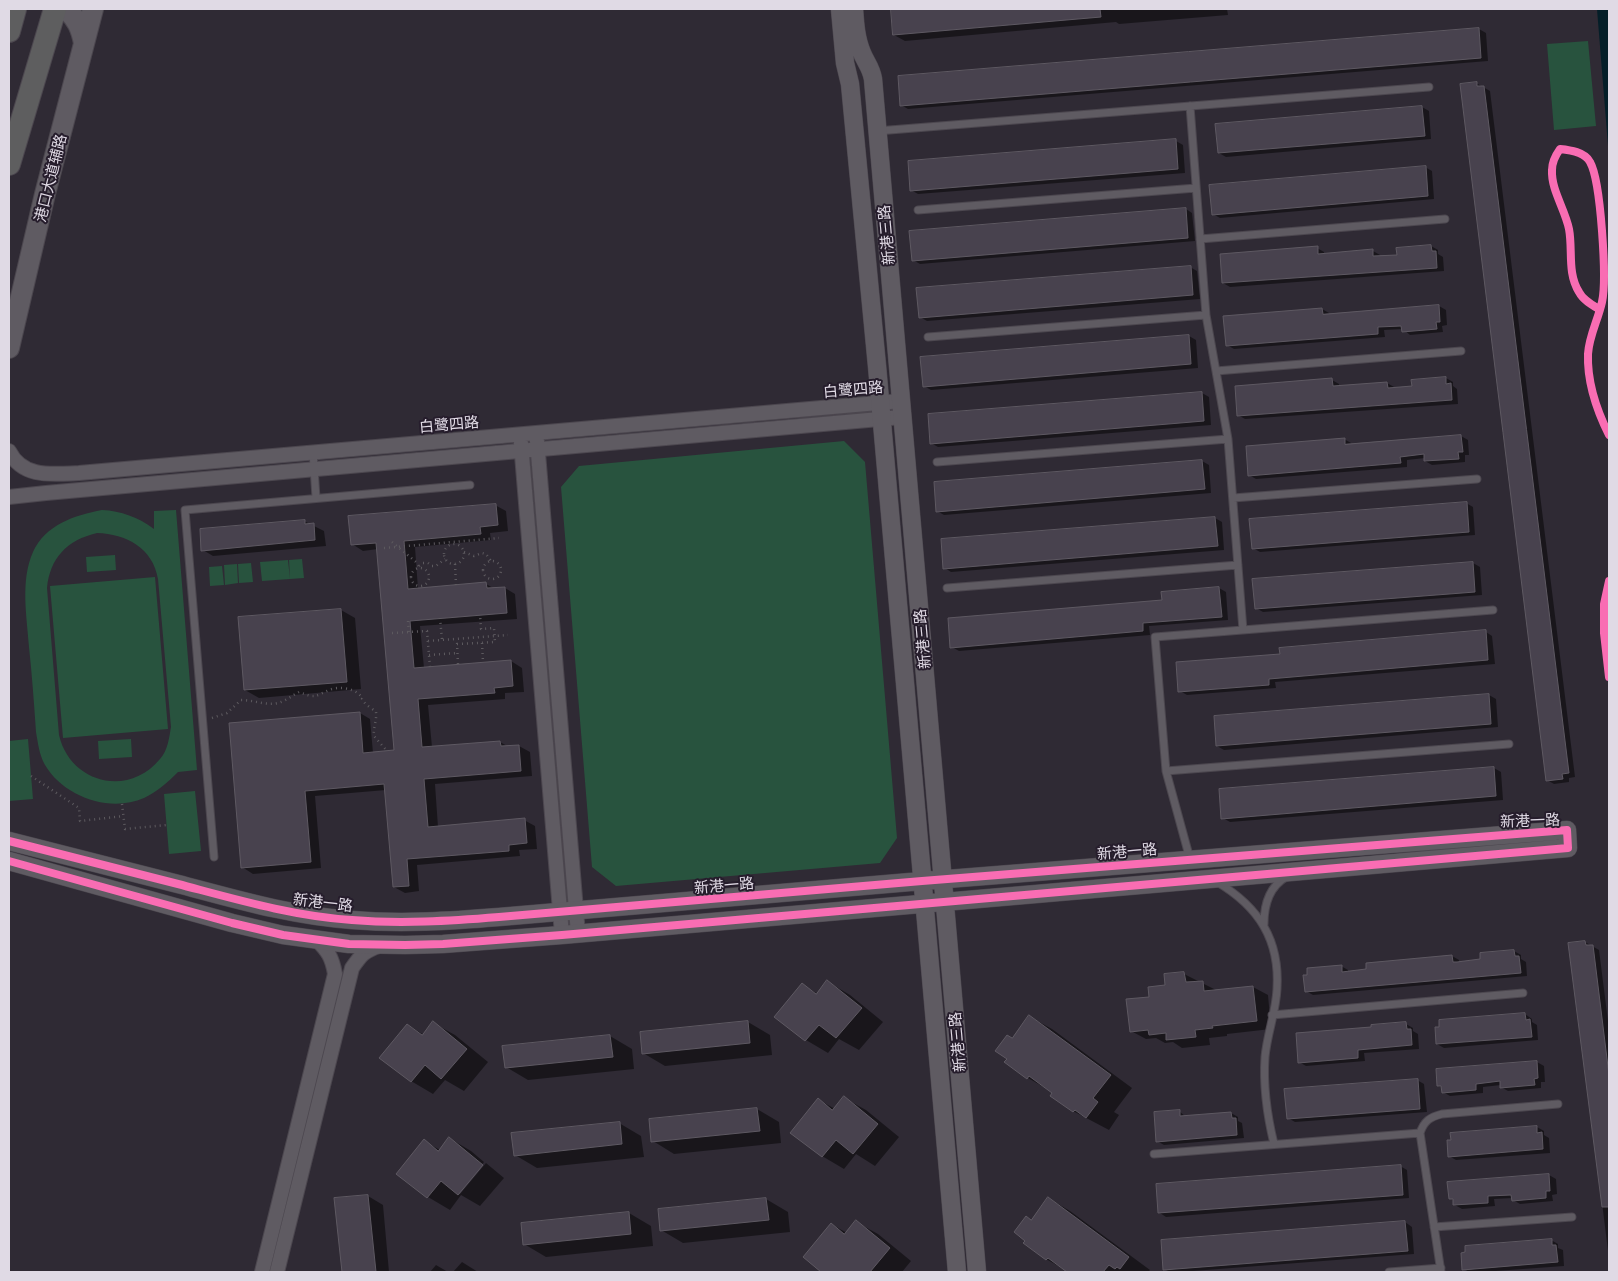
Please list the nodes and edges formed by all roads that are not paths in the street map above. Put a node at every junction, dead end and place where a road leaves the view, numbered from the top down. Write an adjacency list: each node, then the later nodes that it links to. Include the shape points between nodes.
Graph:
1 (16, 9): 7 (main road)
2 (55, 9): 12 (main road)
3 (66, 9): 8 (main road, via 81,27)
4 (93, 9): 8 (main road, 港口大道辅路)
5 (840, 9): 23 (street, 新港三路)
6 (854, 9): 11 (street, 新港三路, via 859,45 871,68)
7 (9, 31)
8 (84, 43): 19 (main road, 港口大道辅路)
9 (1429, 87): 10 (lane)
10 (1190, 106): 11 (lane); 13 (lane)
11 (877, 131): 22 (street, 新港三路)
12 (9, 164)
13 (1196, 188): 14 (lane); 16 (lane)
14 (918, 210)
15 (1445, 219): 16 (lane)
16 (1200, 238): 17 (lane)
17 (1206, 315): 18 (lane); 21 (lane)
18 (928, 337)
19 (9, 348)
20 (1461, 351): 21 (lane)
21 (1216, 371): 26 (lane)
22 (902, 409): 23 (street, 白鹭四路); 49 (street, 新港三路)
23 (881, 411): 24 (street, 白鹭四路); 27 (street, 白鹭四路); 51 (street, 新港三路)
24 (536, 433): 25 (street, 白鹭四路); 27 (street)
25 (520, 435): 28 (street); 30 (street, 白鹭四路)
26 (1228, 439): 31 (lane); 37 (lane)
27 (538, 449): 28 (street, 白鹭四路); 54 (street)
28 (522, 450): 32 (street, 白鹭四路); 54 (street)
29 (9, 451): 30 (street, 白鹭四路, via 30,471 44,474)
30 (313, 452): 32 (lane)
31 (938, 462)
32 (314, 468): 35 (street, 白鹭四路); 36 (lane)
33 (1477, 479): 37 (lane)
34 (470, 485): 36 (lane)
35 (9, 497)
36 (316, 498): 45 (lane, via 185,510)
37 (1233, 498): 38 (lane)
38 (1238, 565): 39 (lane); 41 (lane)
39 (947, 588)
40 (1493, 610): 41 (lane)
41 (1243, 630): 43 (lane, via 1155,637)
42 (1509, 744): 43 (lane)
43 (1166, 771): 46 (lane)
44 (9, 841): 54 (street, 新港一路, via 286,912 404,923)
45 (214, 857)
46 (1190, 860): 48 (street, 新港一路, via 1567,830 1568,848); 49 (street, 新港一路)
47 (9, 861): 57 (street, 新港一路, via 232,923)
48 (1292, 873): 50 (street, 新港一路); 55 (lane, via 1273,888 1264,912)
49 (943, 880): 51 (street, 新港一路); 52 (street, 新港三路)
50 (1213, 880): 52 (street, 新港一路); 55 (lane, via 1236,894)
51 (922, 882): 53 (street, 新港三路); 54 (street, 新港一路)
52 (945, 903): 53 (street, 新港一路); 71 (street, 新港三路)
53 (924, 905): 56 (street, 新港一路); 70 (street, 新港三路)
54 (568, 912): 56 (street)
55 (1264, 924): 60 (lane, via 1272,940 1277,965)
56 (570, 935): 58 (street, 新港一路)
57 (316, 939): 58 (street, 新港一路); 68 (street, via 332,960 335,974)
58 (381, 945): 69 (street, via 366,951 352,968)
59 (1523, 993): 60 (lane)
60 (1272, 1015): 63 (lane, via 1264,1079)
61 (1558, 1104): 62 (lane, via 1442,1114 1428,1119)
62 (1420, 1132): 63 (lane); 66 (lane)
63 (1274, 1144): 64 (lane)
64 (1154, 1154)
65 (1572, 1216): 66 (lane)
66 (1434, 1227): 67 (lane)
67 (1441, 1270): 72 (lane)
68 (262, 1272)
69 (277, 1272)
70 (957, 1272)
71 (977, 1272)
72 (1389, 1272)

